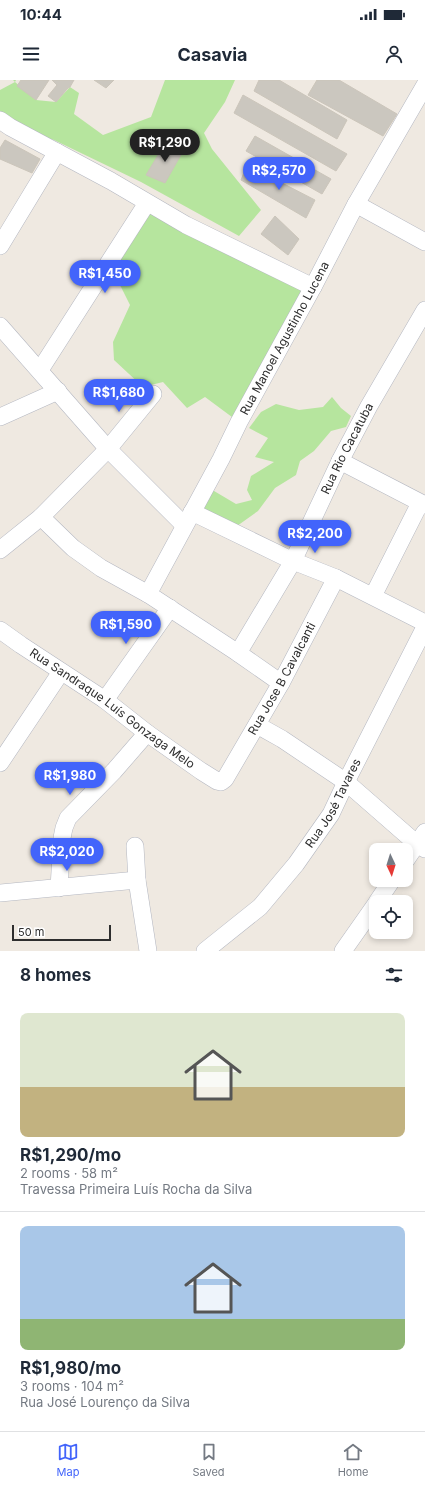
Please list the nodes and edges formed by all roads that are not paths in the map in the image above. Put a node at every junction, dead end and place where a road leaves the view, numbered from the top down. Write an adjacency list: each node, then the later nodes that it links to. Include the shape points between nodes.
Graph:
1 (414, 80): 2 (street)
2 (425, 84): 6 (street, Rua Manoel Agustinho Lucena)
3 (0, 120): 4 (street)
4 (57, 152): 5 (street); 8 (street)
5 (147, 203): 9 (street, via 186,225); 12 (street)
6 (356, 204): 7 (street); 9 (street, Rua Manoel Agustinho Lucena)
7 (425, 242)
8 (0, 246)
9 (313, 287): 20 (street, Rua Manoel Agustinho Lucena)
10 (425, 310): 17 (street, Rua Rio Cacatuba)
11 (0, 326): 12 (street)
12 (40, 370): 13 (street)
13 (58, 391): 15 (street); 16 (street)
14 (152, 394): 16 (street)
15 (0, 417)
16 (108, 449): 19 (street); 20 (street)
17 (340, 461): 18 (street); 22 (street, Rua Rio Cacatuba)
18 (423, 504): 25 (street)
19 (41, 517): 21 (street); 24 (street, via 73,548 101,568)
20 (188, 519): 22 (street); 24 (street, Rua Manoel Agustinho Lucena)
21 (0, 550)
22 (293, 561): 23 (street); 30 (street, Rua Rio Cacatuba)
23 (336, 578): 25 (street); 32 (street, Rua Jose B Cavalcanti)
24 (148, 594): 26 (street)
25 (373, 596): 27 (street)
26 (170, 608): 30 (street); 33 (street)
27 (425, 624)
28 (425, 627): 38 (street, Rua José Tavares)
29 (0, 630): 31 (street, Rua Sandraque Luís Gonzaga Melo)
30 (238, 653): 32 (street)
31 (61, 672): 33 (street, Rua Sandraque Luís Gonzaga Melo); 36 (street)
32 (281, 683): 34 (street, Rua Jose B Cavalcanti)
33 (105, 700): 35 (street, Rua Sandraque Luís Gonzaga Melo)
34 (257, 725): 37 (street, Rua Jose B Cavalcanti); 38 (street)
35 (147, 733): 37 (street, Rua Sandraque Luís Gonzaga Melo, via 216,781 221,782); 43 (street, via 68,818 62,838)
36 (0, 763)
37 (225, 779)
38 (346, 782): 39 (street); 47 (street, Rua José Tavares, via 331,814 296,864 260,907)
39 (422, 841): 41 (street)
40 (135, 846): 42 (street)
41 (413, 852)
42 (137, 880): 43 (street); 46 (street)
43 (59, 888): 44 (street)
44 (0, 893)
45 (369, 914): 48 (street)
46 (148, 951)
47 (205, 951)
48 (343, 951)

